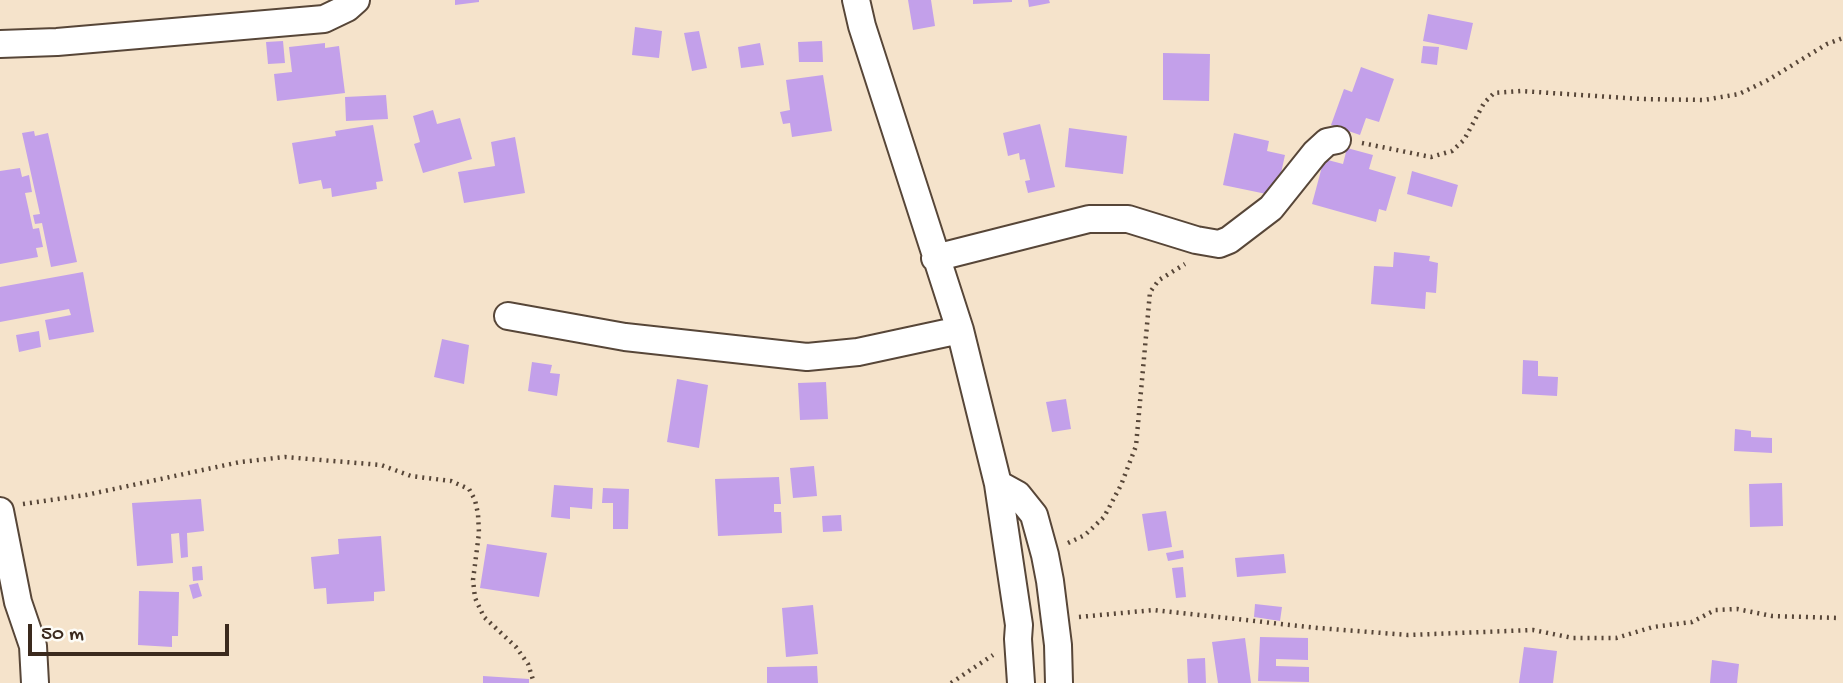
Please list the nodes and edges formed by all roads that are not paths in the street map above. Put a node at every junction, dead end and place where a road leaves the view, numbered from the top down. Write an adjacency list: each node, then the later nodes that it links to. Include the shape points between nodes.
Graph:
1 (356, 0): 3 (street, via 324,19)
2 (856, 0): 5 (street)
3 (0, 44)
4 (1337, 139): 5 (street, via 1315,153 1271,208 1219,244 1128,219 1088,219)
5 (935, 258): 7 (street)
6 (508, 316): 7 (street, via 625,337 807,357 858,352)
7 (960, 330): 8 (street)
8 (999, 484): 11 (street, via 1019,625); 12 (street, via 1017,495 1034,515 1045,555)
9 (6, 508): 10 (street, via 18,603 33,646)
10 (35, 683)
11 (1021, 683)
12 (1059, 683)

